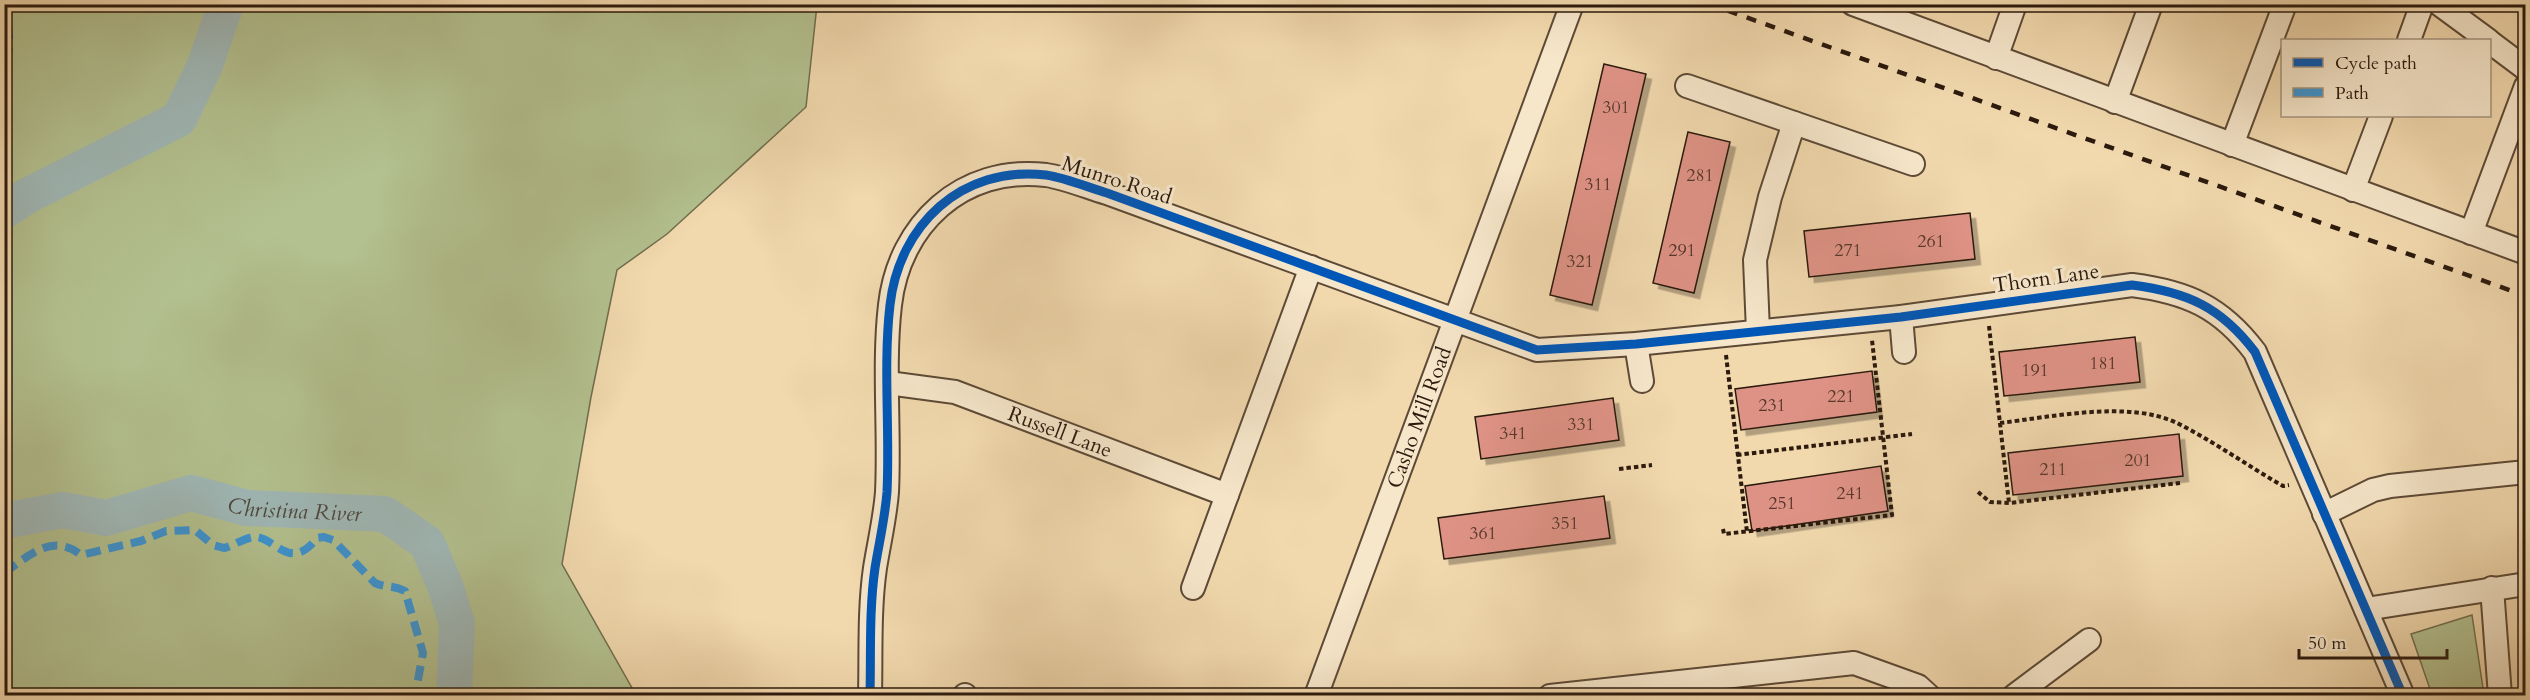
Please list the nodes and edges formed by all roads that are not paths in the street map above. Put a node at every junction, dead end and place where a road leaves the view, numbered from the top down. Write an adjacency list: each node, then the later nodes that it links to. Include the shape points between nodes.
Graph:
1 (1572, 4): 26 (street, Casho Mill Road)
2 (1853, 4): 8 (street)
3 (2016, 4): 12 (street)
4 (2151, 4): 16 (street)
5 (2285, 4): 19 (street)
6 (2422, 4): 9 (street)
7 (2439, 4): 10 (street)
8 (1885, 10): 12 (street)
9 (2409, 39)
10 (2486, 39)
11 (2491, 43): 13 (street)
12 (1995, 58): 16 (street)
13 (2526, 69)
14 (1687, 86): 18 (street)
15 (2526, 86): 22 (street)
16 (2115, 102): 19 (street)
17 (2380, 117): 21 (street)
18 (1794, 123): 20 (street); 27 (street, via 1755,260)
19 (2232, 145): 21 (street)
20 (1913, 164)
21 (2353, 190): 22 (street)
22 (2471, 233): 23 (street)
23 (2526, 254)
24 (1311, 267): 26 (street, Munro Road); 31 (street, Munro Road, via 1074,182 1046,176 998,177 954,195 934,211 906,248 890,307); 33 (street)
25 (1901, 317): 27 (street, Thorn Lane); 29 (street); 34 (street, Thorn Lane, via 2132,285 2189,296 2240,332 2255,352)
26 (1454, 319): 28 (street, Thorn Lane, via 1538,350); 42 (street, Casho Mill Road)
27 (1758, 331): 28 (street, Thorn Lane)
28 (1636, 344): 30 (street)
29 (1904, 352)
30 (1642, 381)
31 (888, 383): 33 (street, Russell Lane, via 977,399); 41 (street, Munro Road, via 887,492 873,598)
32 (2526, 472): 34 (street, via 2390,486)
33 (1227, 495): 36 (street)
34 (2324, 514): 38 (street, Thorn Lane)
35 (2526, 584): 37 (street)
36 (1193, 588)
37 (2492, 588): 38 (street); 47 (street)
38 (2366, 609): 46 (street, Thorn Lane)
39 (2089, 640): 45 (street)
40 (1741, 686): 43 (street); 44 (street, via 1854,663 1918,686)
41 (870, 696)
42 (1316, 696)
43 (1550, 696)
44 (1929, 696)
45 (2014, 696)
46 (2403, 696)
47 (2500, 696)

